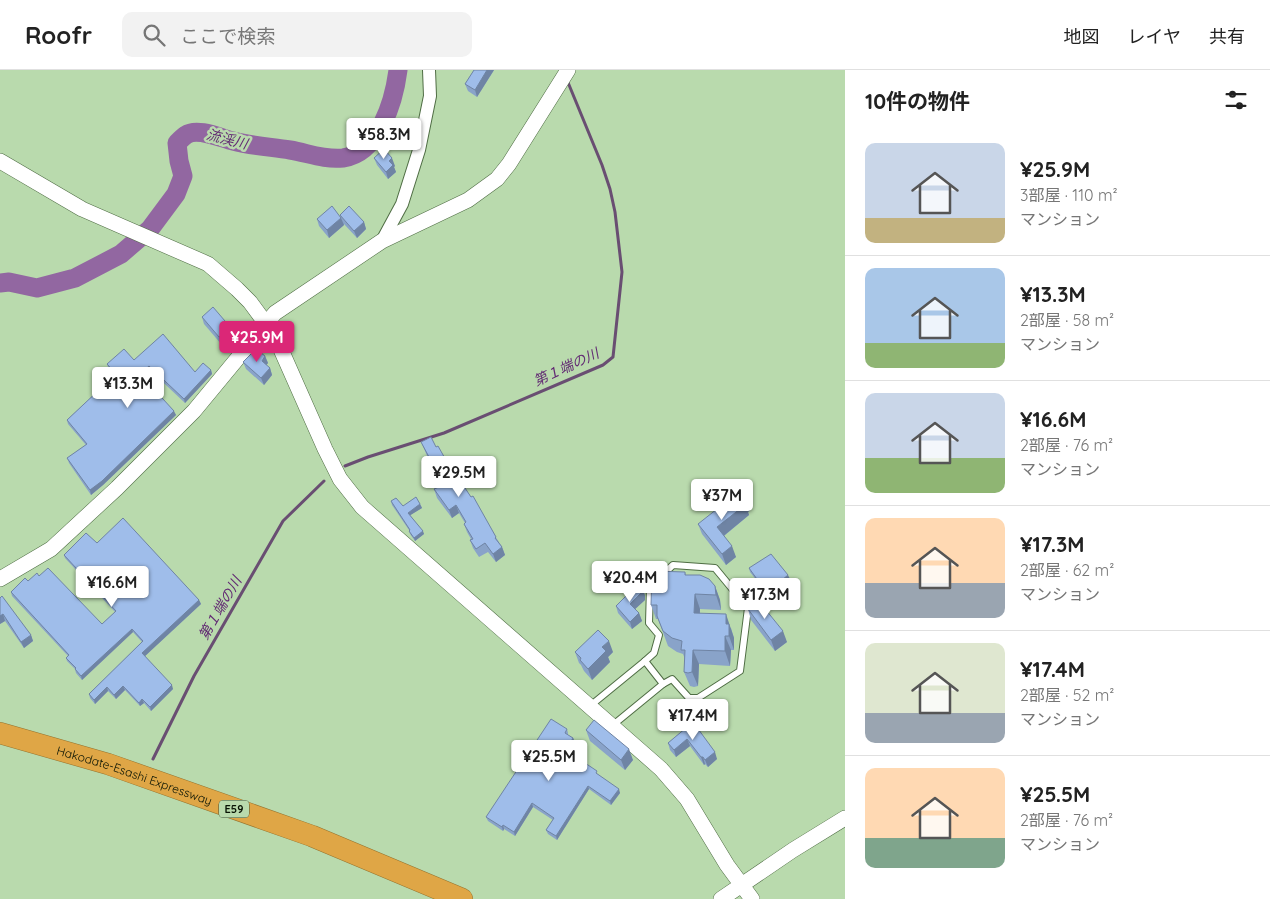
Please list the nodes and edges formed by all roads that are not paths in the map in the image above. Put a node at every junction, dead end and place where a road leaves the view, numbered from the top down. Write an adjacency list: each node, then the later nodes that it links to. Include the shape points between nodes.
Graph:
1 (429, 70): 4 (street, via 430,96 420,150 402,204)
2 (568, 70): 4 (street, via 510,164 497,179 468,200)
3 (0, 160): 5 (street, via 82,209 208,264 250,302)
4 (382, 241): 5 (street, via 275,312)
5 (266, 324): 6 (street, via 194,411 103,501 51,549); 9 (street, via 275,336 325,449 349,492)
6 (0, 578)
7 (645, 661): 8 (lane); 8 (lane, via 654,653 659,635 649,623 650,587 673,565 715,568 748,608 740,670 698,698 689,698 672,678); 9 (lane)
8 (663, 684): 10 (lane)
9 (589, 707): 10 (street)
10 (612, 726): 13 (street, via 661,769 687,799)
11 (0, 733): 14 (highway, Hakodate-Esashi Expressway / E59, via 108,764 312,836)
12 (845, 818): 13 (street)
13 (741, 885): 15 (street); 16 (street)
14 (462, 899)
15 (721, 899)
16 (752, 899)

